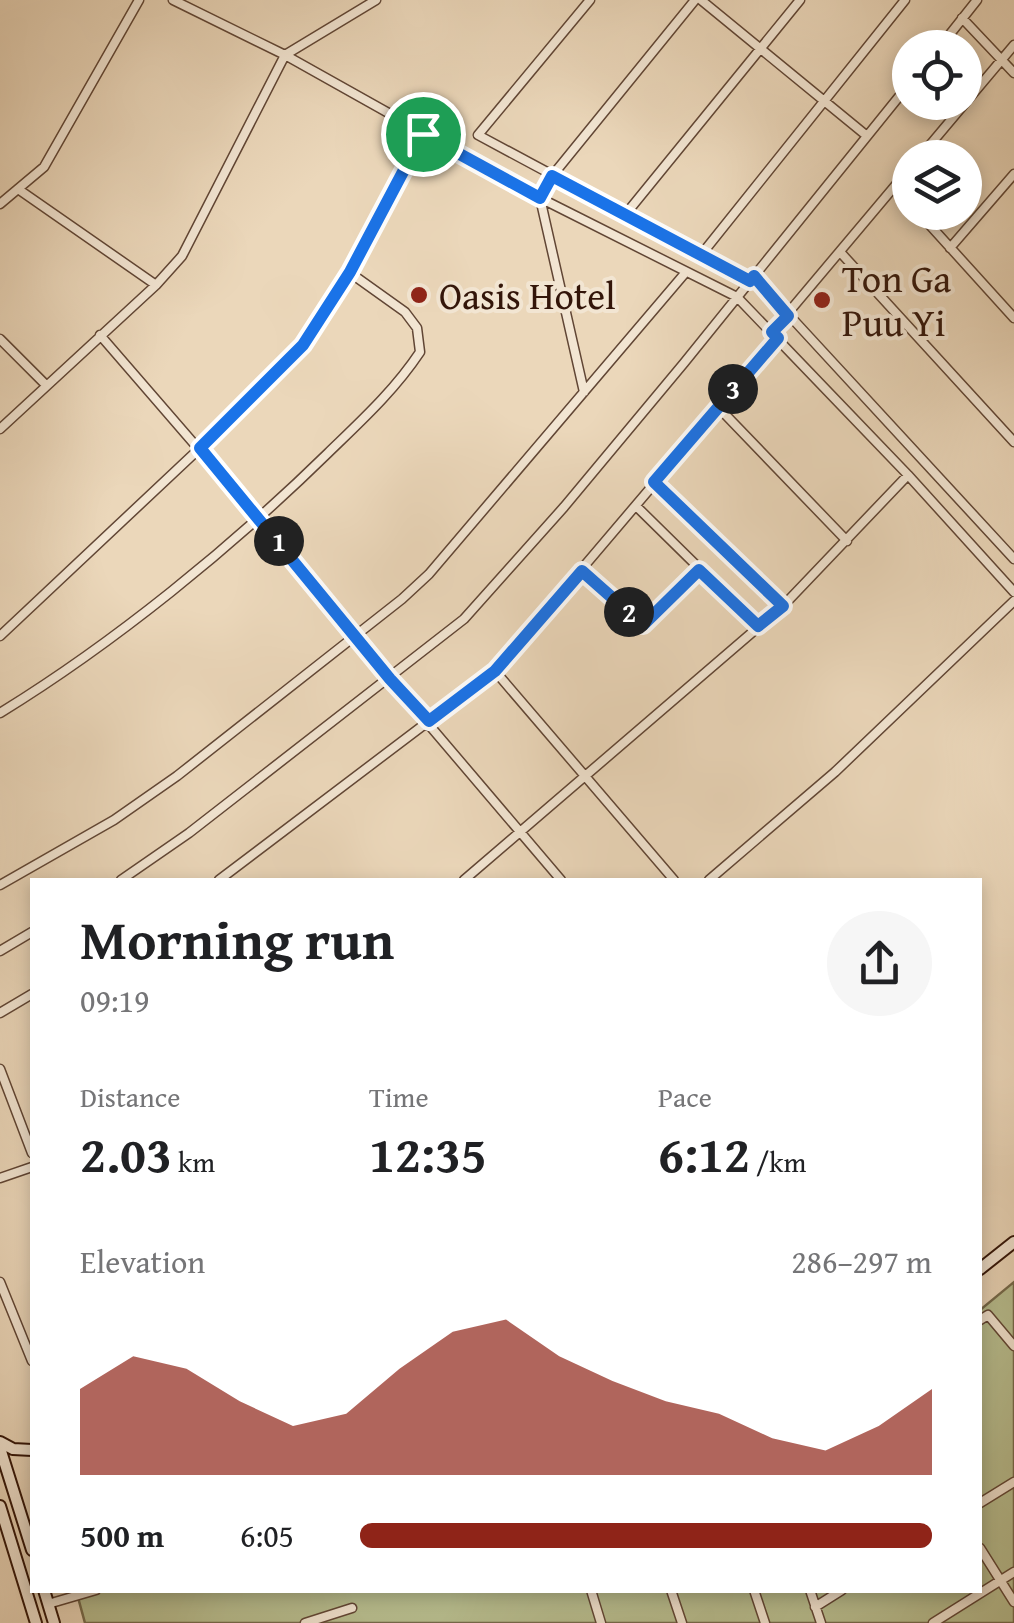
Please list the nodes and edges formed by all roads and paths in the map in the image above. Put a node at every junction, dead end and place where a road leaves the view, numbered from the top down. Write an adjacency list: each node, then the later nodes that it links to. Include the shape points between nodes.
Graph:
1 (138, 0): 24 (street, via 44,167)
2 (173, 0): 13 (street)
3 (376, 0): 13 (street)
4 (590, 0): 22 (street, via 478,136)
5 (698, 0): 12 (street); 22 (street)
6 (800, 0): 12 (street)
7 (905, 0): 16 (street)
8 (977, 0): 9 (street)
9 (962, 18): 10 (street); 14 (street)
10 (952, 30)
11 (1014, 45): 14 (street)
12 (761, 48): 16 (street); 29 (street)
13 (285, 56): 18 (street); 37 (street, via 182,256)
14 (1001, 60): 15 (street); 20 (street)
15 (1014, 73)
16 (824, 99): 19 (street); 33 (street)
17 (892, 105): 19 (street)
18 (423, 134): 27 (street); 34 (street)
19 (867, 136): 36 (street)
20 (934, 140)
21 (1014, 174): 23 (street)
22 (552, 176): 27 (street); 29 (street)
23 (1005, 184): 26 (street); 31 (street)
24 (18, 189): 28 (street); 37 (street)
25 (892, 189): 32 (street)
26 (1014, 194)
27 (540, 198): 35 (street); 45 (street)
28 (0, 204)
29 (625, 215): 33 (street)
30 (934, 230): 31 (street)
31 (950, 248): 40 (street)
32 (841, 253): 39 (street); 48 (street)
33 (700, 254): 36 (street)
34 (350, 272): 49 (street, via 303,345); 53 (street, via 405,312 417,328 420,352 398,384)
35 (686, 272): 38 (street); 45 (street)
36 (752, 279): 38 (street); 39 (street)
37 (156, 285): 41 (street)
38 (737, 297): 42 (street); 65 (street, via 506,574 464,619)
39 (788, 316): 42 (street); 55 (street)
40 (1014, 318)
41 (100, 334): 44 (street); 49 (street)
42 (775, 336): 46 (street); 50 (street)
43 (0, 340): 44 (street)
44 (45, 384): 47 (street)
45 (584, 392): 62 (street, via 428,574)
46 (718, 407): 51 (street); 54 (street)
47 (0, 429)
48 (1014, 442)
49 (200, 448): 53 (street); 63 (street)
50 (908, 475): 54 (street); 58 (street)
51 (654, 482): 52 (street); 60 (street)
52 (636, 506): 56 (street); 57 (street)
53 (260, 520): 62 (street); 66 (street)
54 (847, 541): 60 (street)
55 (1014, 559)
56 (699, 570): 57 (street, via 643,625); 61 (street)
57 (582, 571): 64 (street)
58 (1014, 592)
59 (1014, 601): 75 (street, via 835,772)
60 (783, 606): 61 (street)
61 (758, 626): 68 (street)
62 (356, 634): 65 (street); 76 (street, via 177,776)
63 (0, 636)
64 (495, 671): 67 (street); 68 (street)
65 (390, 679): 67 (street); 70 (street)
66 (0, 713)
67 (429, 721): 69 (street); 71 (street)
68 (585, 775): 69 (street); 74 (street)
69 (522, 831): 72 (street); 73 (street)
70 (124, 878)
71 (222, 878)
72 (466, 878)
73 (560, 878)
74 (672, 878)
75 (711, 878)
76 (0, 885)
77 (30, 933): 78 (street)
78 (0, 951)
79 (30, 995): 80 (street)
80 (0, 1012)
81 (0, 1069): 82 (street)
82 (30, 1149)
83 (30, 1168): 84 (street)
84 (0, 1178)
85 (1014, 1242): 86 (main road)
86 (982, 1267)
87 (0, 1282): 90 (street)
88 (982, 1319): 89 (street, via 988,1315)
89 (1014, 1346)
90 (30, 1356)
91 (3, 1450): 92 (main road); 97 (main road)
92 (30, 1450)
93 (1014, 1482): 94 (street)
94 (982, 1502)
95 (0, 1506): 96 (main road)
96 (3, 1522): 114 (main road)
97 (30, 1543)
98 (982, 1551): 100 (street)
99 (1014, 1572): 100 (street)
100 (1000, 1580): 101 (street); 110 (street)
101 (982, 1592)
102 (45, 1593): 111 (main road)
103 (86, 1593): 111 (street)
104 (592, 1593): 117 (street)
105 (673, 1593): 118 (street)
106 (755, 1593): 119 (street)
107 (811, 1593): 112 (street)
108 (837, 1593): 112 (street)
109 (980, 1593): 121 (street)
110 (1014, 1602)
111 (48, 1604): 115 (main road)
112 (815, 1607): 120 (street)
113 (352, 1608): 116 (street)
114 (36, 1623)
115 (54, 1623)
116 (305, 1623)
117 (601, 1623)
118 (682, 1623)
119 (764, 1623)
120 (821, 1623)
121 (933, 1623)

